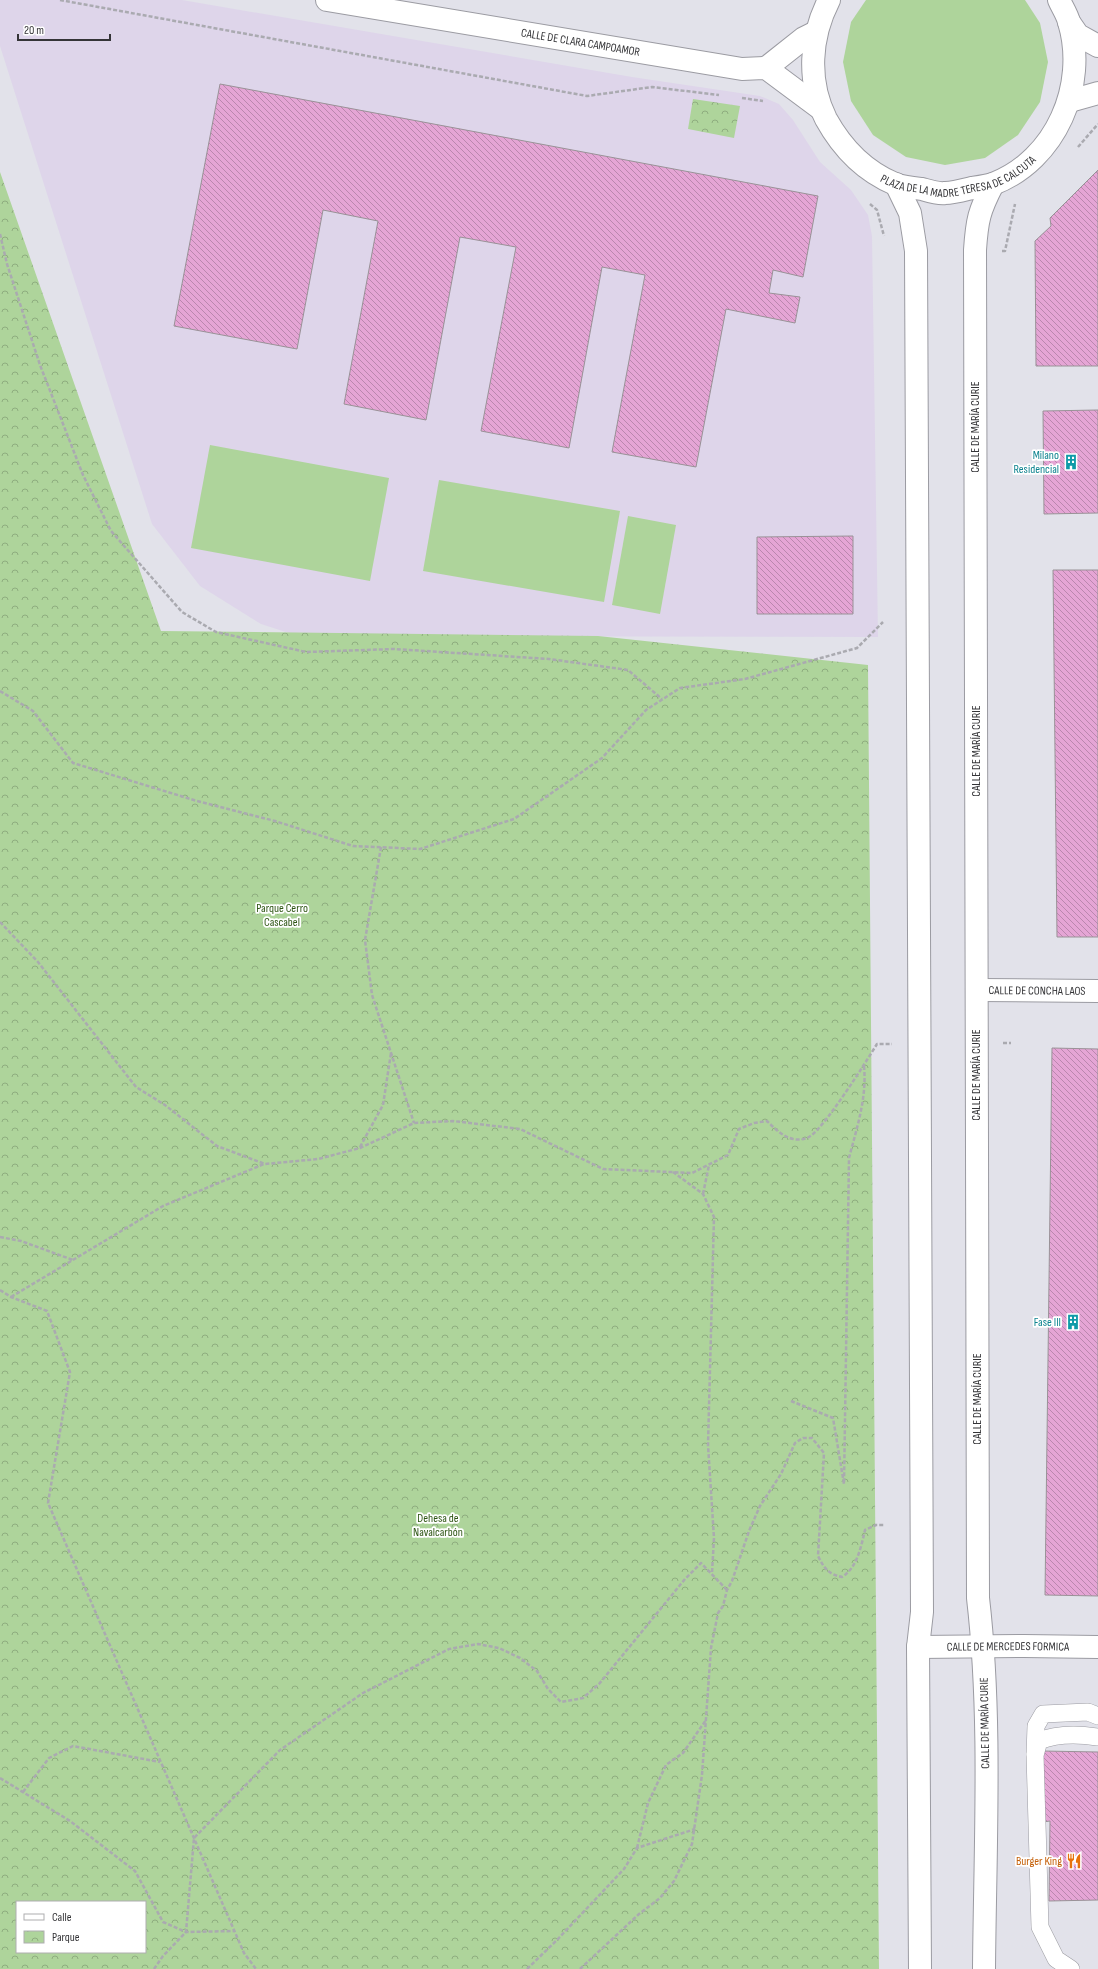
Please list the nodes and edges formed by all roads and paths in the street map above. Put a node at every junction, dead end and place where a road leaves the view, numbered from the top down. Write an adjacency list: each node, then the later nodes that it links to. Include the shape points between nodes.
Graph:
1 (60, 0): 10 (path, via 587,96 652,87)
2 (328, 0): 8 (street, CALLE DE CLARA CAMPOAMOR, via 742,69)
3 (829, 0): 6 (street, PLAZA DE LA MADRE TERESA DE CALCUTA)
4 (1059, 0): 5 (street, PLAZA DE LA MADRE TERESA DE CALCUTA)
5 (1069, 22): 7 (street, via 1078,35); 12 (street, PLAZA DE LA MADRE TERESA DE CALCUTA, via 1075,61)
6 (816, 32): 8 (street, via 804,38); 14 (street, PLAZA DE LA MADRE TERESA DE CALCUTA, via 813,60 815,88)
7 (1098, 46)
8 (766, 68): 14 (street)
9 (1098, 93): 12 (street)
10 (723, 95)
11 (737, 97): 13 (path)
12 (1070, 101): 18 (street, PLAZA DE LA MADRE TERESA DE CALCUTA, via 1058,128 1040,151 1018,170)
13 (766, 102)
14 (821, 109): 17 (street, PLAZA DE LA MADRE TERESA DE CALCUTA, via 834,133 851,155 872,172)
15 (1098, 124): 16 (path)
16 (1074, 152)
17 (896, 184): 18 (street, PLAZA DE LA MADRE TERESA DE CALCUTA, via 944,194); 47 (street, via 910,213 916,251 922,1612)
18 (993, 184): 27 (street, CALLE DE MARÍA CURIE, via 977,221 975,250)
19 (1021, 200): 21 (path, via 1015,204 1005,251)
20 (0, 234): 24 (path, via 7,264 40,365 83,475 111,531 182,612 216,632 306,652 394,649 549,659 628,670)
21 (998, 250)
22 (882, 622): 24 (path, via 857,648 745,679 680,688)
23 (0, 692): 25 (path, via 33,711 73,763 353,846)
24 (662, 699): 25 (path, via 646,710 602,758 514,819 420,849)
25 (381, 847): 30 (path, via 365,940 372,995)
26 (0, 922): 34 (path, via 38,962 136,1087 165,1105 217,1146)
27 (976, 990): 28 (street, CALLE DE CONCHA LAOS); 46 (street, CALLE DE MARÍA CURIE, via 978,1598)
28 (1098, 991)
29 (877, 1044): 31 (path)
30 (391, 1052): 32 (path); 33 (path, via 384,1105)
31 (864, 1066): 35 (path, via 820,1127 808,1138 791,1140 777,1132 767,1121 754,1122 739,1129 728,1155); 42 (path, via 866,1083 862,1111 849,1158 844,1484 833,1418)
32 (414, 1123): 33 (path); 36 (path, via 453,1121 520,1128 603,1169)
33 (360, 1148): 34 (path, via 318,1159)
34 (265, 1164): 39 (path, via 163,1206)
35 (709, 1166): 36 (path, via 692,1173); 37 (path)
36 (672, 1172): 37 (path)
37 (703, 1194): 44 (path, via 714,1217 708,1445 714,1538)
38 (0, 1237): 39 (path, via 21,1241)
39 (73, 1260): 41 (path)
40 (0, 1290): 41 (path)
41 (11, 1297): 53 (path, via 47,1312 70,1372 48,1503)
42 (791, 1401)
43 (885, 1525): 45 (path, via 876,1525 865,1530 849,1573 842,1577 830,1574 818,1556 824,1453 812,1438 802,1438 795,1443 781,1474 760,1506)
44 (712, 1574): 45 (path); 57 (path, via 701,1563 599,1684 583,1698 561,1702 548,1689 537,1671 520,1658 499,1648 478,1644 449,1649 363,1692 280,1750)
45 (727, 1590): 50 (path, via 723,1606 718,1613 711,1648)
46 (984, 1646): 47 (street, CALLE DE MERCEDES FORMICA); 48 (street, CALLE DE MERCEDES FORMICA); 66 (street, CALLE DE MARÍA CURIE)
47 (918, 1647): 65 (street)
48 (1098, 1647)
49 (1098, 1716): 52 (lane, via 1088,1712 1043,1714 1036,1726)
50 (706, 1719): 56 (path); 58 (path, via 683,1753 666,1765 648,1803)
51 (1098, 1737): 52 (lane, via 1048,1737 1039,1741)
52 (1034, 1754): 67 (lane, via 1040,1927 1056,1959)
53 (160, 1762): 55 (path, via 73,1746 49,1758); 57 (path)
54 (0, 1778): 55 (path)
55 (23, 1792): 60 (path, via 70,1821 135,1871 163,1922)
56 (695, 1829): 58 (path); 64 (path, via 692,1844 674,1881 660,1898)
57 (194, 1838): 59 (path); 60 (path)
58 (637, 1848): 63 (path, via 624,1869)
59 (234, 1931): 60 (path); 62 (path, via 244,1953)
60 (186, 1932): 61 (path, via 162,1956)
61 (154, 1969)
62 (256, 1969)
63 (527, 1969)
64 (580, 1969)
65 (920, 1969)
66 (984, 1969)
67 (1071, 1969)

